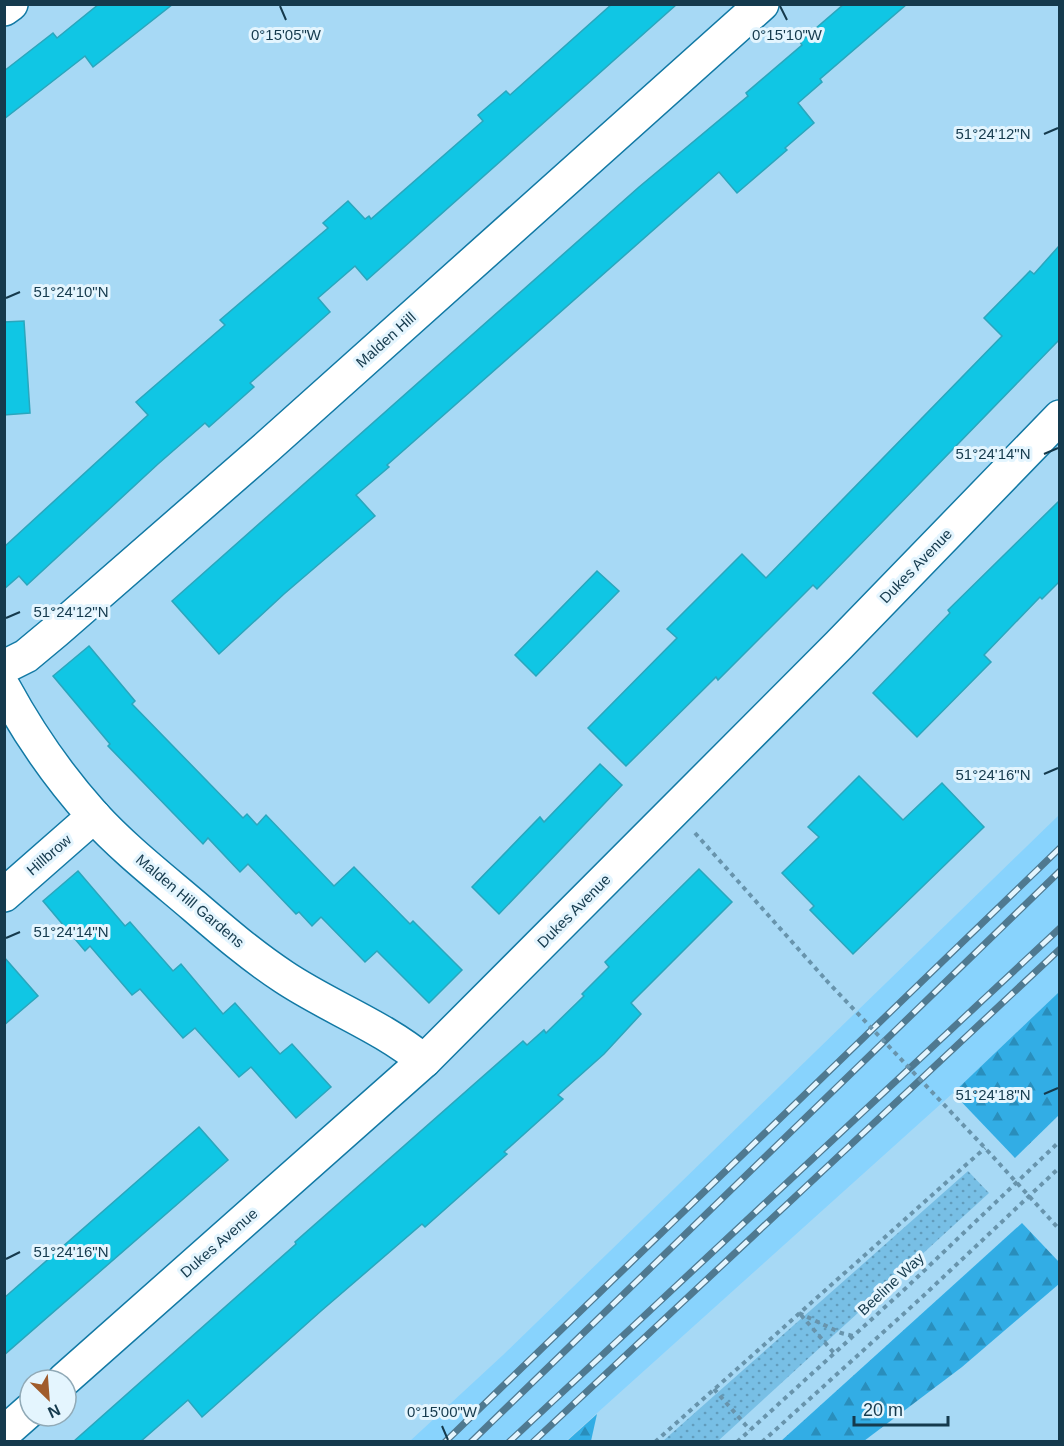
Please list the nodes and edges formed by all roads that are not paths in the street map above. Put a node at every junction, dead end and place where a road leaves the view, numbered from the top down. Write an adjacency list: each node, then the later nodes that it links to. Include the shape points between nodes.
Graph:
1 (11, 4): 3 (street)
2 (762, 4): 5 (street, Malden Hill, via 100,593 26,656)
3 (4, 9)
4 (1059, 417): 9 (street, Dukes Avenue, via 675,812)
5 (4, 667)
6 (4, 688): 7 (street, Malden Hill Gardens, via 47,758)
7 (94, 816): 8 (street, Hillbrow); 9 (street, Malden Hill Gardens, via 247,950 314,995 407,1047)
8 (4, 895)
9 (423, 1061): 10 (street, Dukes Avenue)
10 (78, 1368)
11 (18, 1421): 12 (street)
12 (4, 1433)

